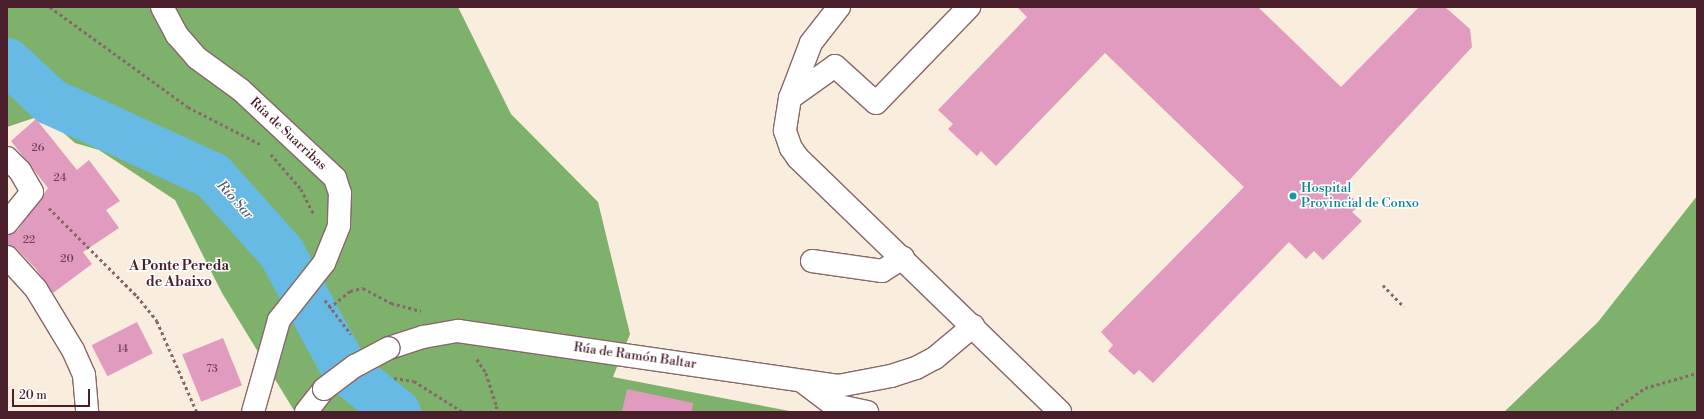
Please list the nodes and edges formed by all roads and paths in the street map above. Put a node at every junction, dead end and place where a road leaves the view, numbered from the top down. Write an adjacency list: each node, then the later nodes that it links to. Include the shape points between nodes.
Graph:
1 (50, 7): 9 (path, via 188,107 263,145 301,189)
2 (162, 7): 9 (street, Rúa de Suarribas, via 177,35 197,58 241,90 336,178 341,210 339,226)
3 (839, 7): 5 (street, via 811,42)
4 (969, 7): 5 (street, via 876,103 835,66)
5 (790, 98): 11 (street, via 785,131 798,158)
6 (7, 158): 7 (street, via 20,171)
7 (32, 192): 8 (street); 25 (path, via 101,258 157,321)
8 (7, 223)
9 (330, 247): 13 (street, Rúa de Suarribas)
10 (7, 257): 24 (street, via 36,289 73,350 84,375)
11 (903, 258): 12 (street, via 882,271); 18 (street)
12 (812, 261)
13 (311, 283): 16 (path); 26 (street, Rúa de Suarribas, via 279,320)
14 (1383, 285): 15 (path)
15 (1404, 307)
16 (329, 308): 17 (path, via 350,291 363,288 391,304); 20 (path)
17 (423, 311)
18 (973, 326): 23 (street, Rúa de Ramón Baltar, via 935,358 891,376 838,386); 31 (street)
19 (458, 331): 23 (street, Rúa de Ramón Baltar); 27 (street, Rúa de Ramón Baltar, bridge, via 423,337 389,348 355,366 324,389); 29 (path, via 486,373 497,406)
20 (351, 334)
21 (1697, 373): 32 (path, via 1645,388)
22 (394, 378): 28 (path, via 414,381)
23 (802, 381): 30 (street, via 834,405)
24 (87, 412)
25 (197, 412)
26 (253, 412)
27 (306, 412)
28 (464, 412)
29 (496, 412)
30 (867, 412)
31 (1060, 412)
32 (1611, 412)

